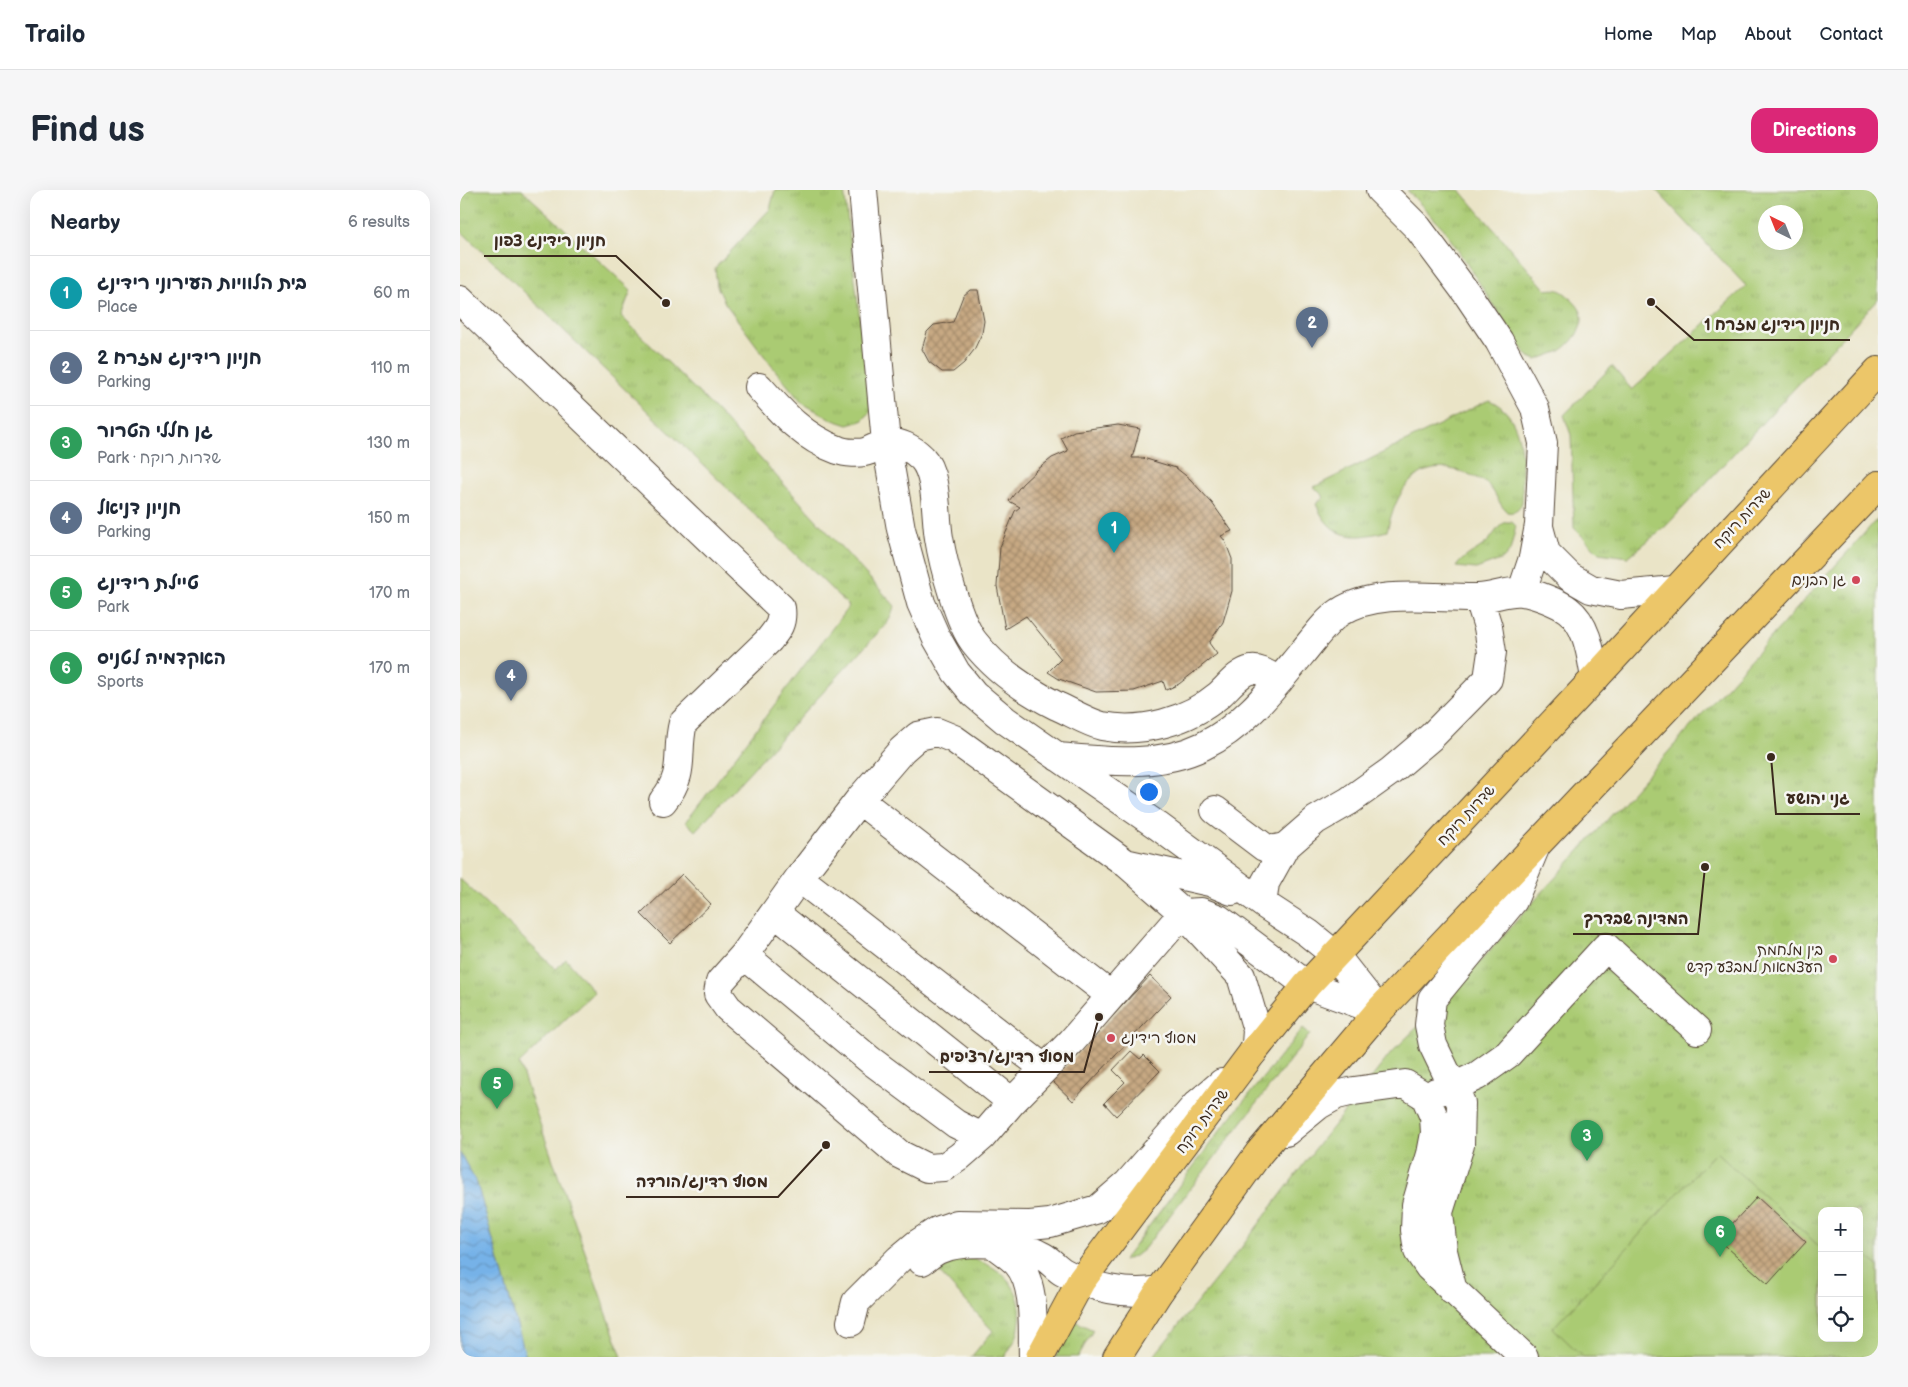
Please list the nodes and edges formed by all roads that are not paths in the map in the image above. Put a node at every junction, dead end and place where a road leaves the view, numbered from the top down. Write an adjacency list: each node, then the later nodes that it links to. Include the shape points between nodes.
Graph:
1 (863, 190): 6 (lane)
2 (1380, 190): 8 (lane, via 1418,228 1468,296 1499,342 1532,401 1543,443)
3 (460, 300): 16 (lane, via 781,608 783,619 770,640 684,723 679,738 679,772)
4 (1878, 371): 9 (main road, שדרות רוקח)
5 (759, 387): 6 (lane, via 804,434 839,451 865,452)
6 (886, 443): 13 (lane, via 907,446 923,459 931,475 939,539 960,615 973,641 992,661 1045,699 1100,725 1121,729 1150,727 1207,704 1244,672 1253,669); 14 (lane, via 901,529 921,603 936,638 956,672 974,694)
7 (1878, 485): 18 (main road)
8 (1539, 525): 9 (lane, via 1546,554 1570,578 1591,589 1622,595); 10 (lane)
9 (1676, 590): 12 (main road, שדרות רוקח)
10 (1522, 591): 11 (lane); 12 (lane, via 1569,610 1580,623 1590,647)
11 (1479, 598): 13 (lane, via 1389,596 1351,608 1340,613 1318,634); 19 (lane, via 1492,652 1488,679 1431,737 1391,771 1316,820)
12 (1595, 678): 25 (main road, שדרות רוקח)
13 (1279, 681): 14 (lane, via 1242,721 1205,745 1180,756 1127,762)
14 (1057, 757): 22 (lane)
15 (859, 800): 20 (lane, via 918,736 937,732 954,739); 21 (lane); 28 (lane)
16 (663, 801)
17 (1215, 810): 19 (lane, via 1264,848)
18 (1537, 843): 29 (main road); 33 (lane, via 1513,901 1432,999 1429,1024 1433,1045)
19 (1285, 847): 22 (lane, via 1265,883)
20 (1128, 864): 22 (lane, via 1210,882); 24 (lane)
21 (799, 878): 23 (lane); 32 (lane)
22 (1265, 905): 25 (lane)
23 (775, 913): 26 (lane); 35 (lane)
24 (1183, 913): 27 (lane, via 1201,912 1218,919); 28 (lane); 31 (lane, via 1241,976 1257,1030 1256,1044)
25 (1334, 954): 27 (main road, שדרות רוקח); 29 (lane)
26 (744, 955): 36 (lane, via 870,1060 956,1124); 36 (lane, via 720,982 718,994 728,1008 899,1154 927,1168 944,1167)
27 (1307, 985): 29 (lane); 31 (main road, שדרות רוקח)
28 (1110, 995): 32 (lane, via 1072,1041)
29 (1380, 1011): 37 (main road)
30 (1697, 1030): 33 (lane, via 1606,947 1508,1054 1477,1076)
31 (1249, 1058): 38 (lane, via 1196,1105 1128,1184 1098,1209 1050,1223 957,1224 937,1231 917,1244 856,1302 851,1322 868,1314 919,1263 936,1251 956,1245); 39 (main road, שדרות רוקח)
32 (1044, 1068): 35 (lane)
33 (1453, 1087): 34 (lane); 41 (lane, via 1461,1103 1460,1145 1439,1212 1443,1251)
34 (1425, 1096): 37 (lane, via 1405,1084 1338,1096 1319,1105); 41 (lane, via 1434,1117 1435,1133 1416,1205 1415,1230 1418,1250 1429,1267)
35 (1012, 1102): 36 (lane)
36 (982, 1137)
37 (1259, 1153): 40 (main road)
38 (993, 1244): 39 (lane, via 1018,1246 1042,1256); 42 (lane, via 1018,1264 1027,1280)
39 (1081, 1281): 40 (lane, via 1102,1288 1145,1292); 43 (main road, שדרות רוקח)
40 (1160, 1290): 44 (main road)
41 (1453, 1291): 45 (lane)
42 (1033, 1357)
43 (1040, 1357)
44 (1117, 1357)
45 (1524, 1357)

